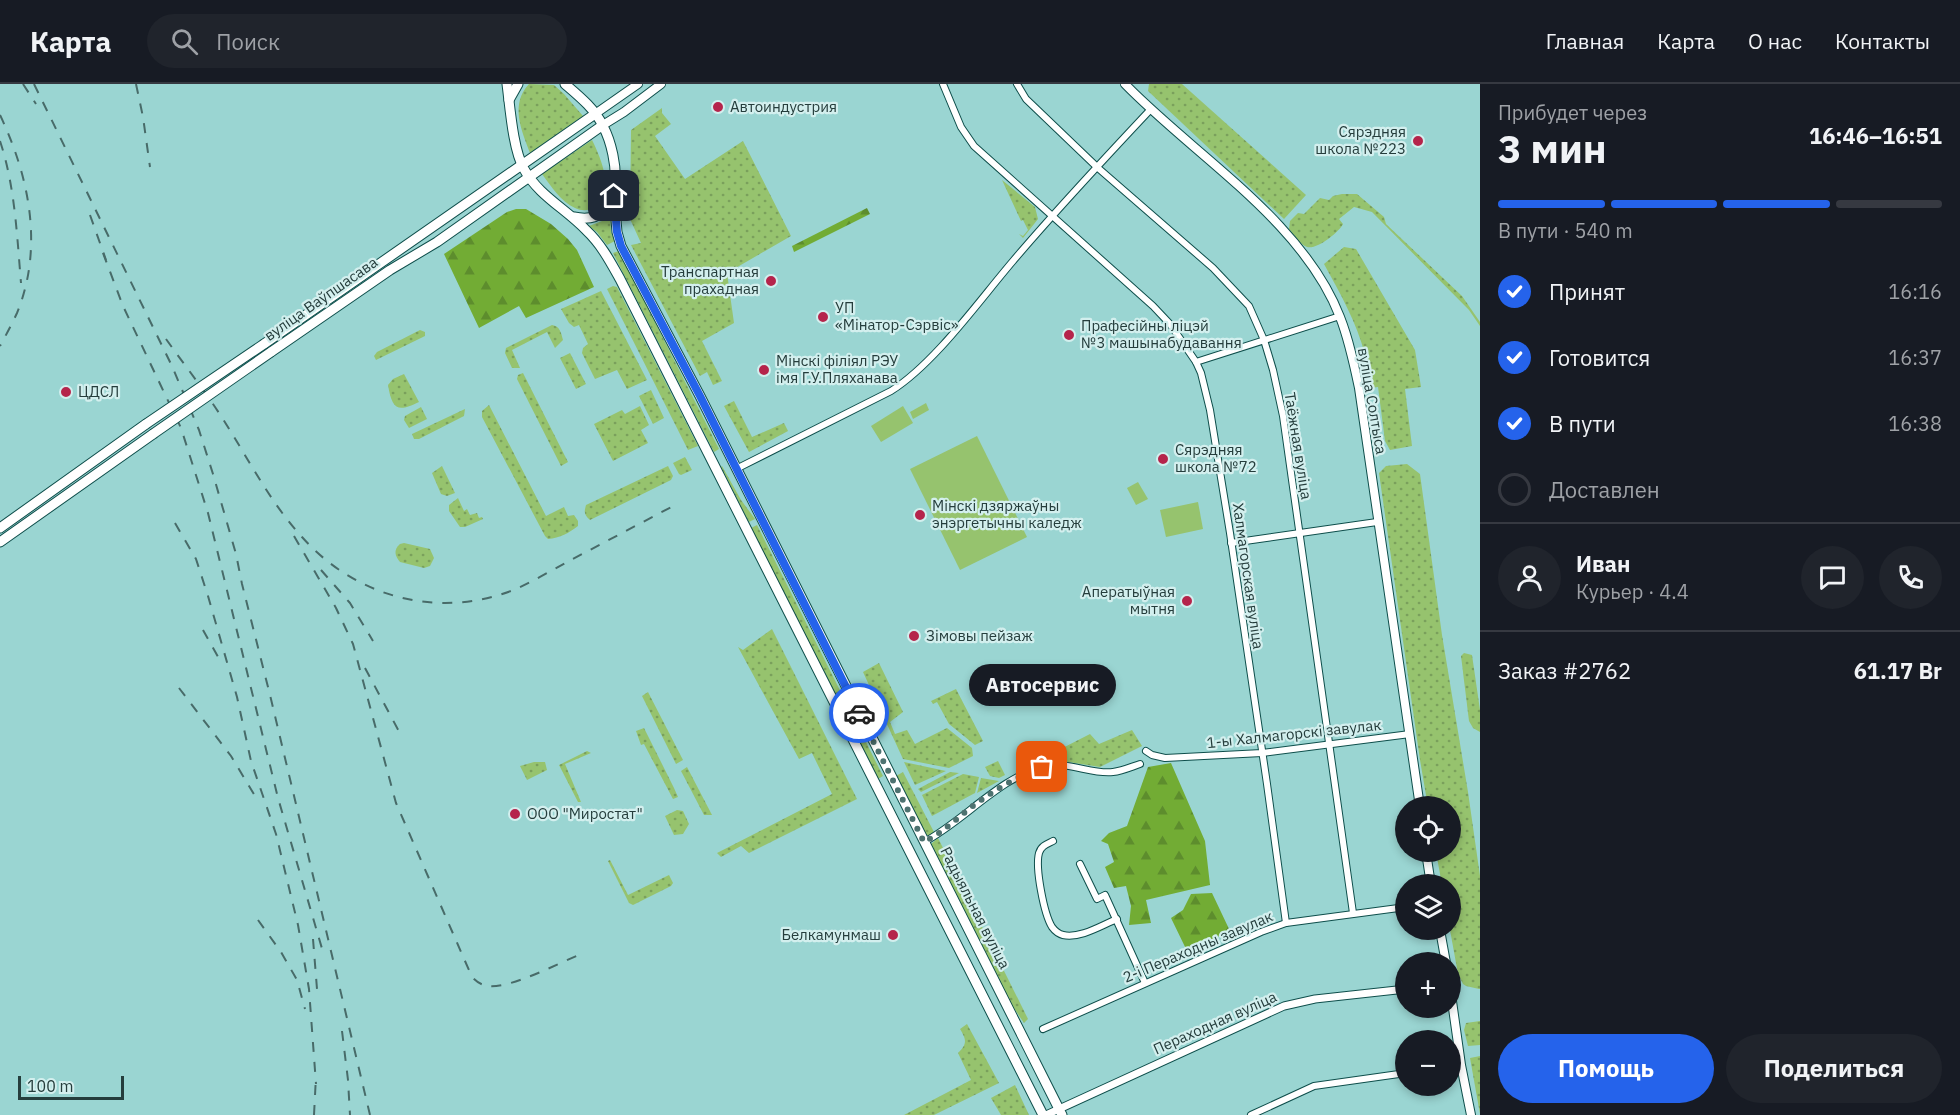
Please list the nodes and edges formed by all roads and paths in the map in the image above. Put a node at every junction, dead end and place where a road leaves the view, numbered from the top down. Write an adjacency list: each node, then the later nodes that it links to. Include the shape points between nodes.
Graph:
1 (507, 84): 9 (main road)
2 (518, 84): 9 (main road)
3 (565, 84): 11 (main road, Радыяльная вуліца)
4 (638, 84): 11 (main road, вуліца Ваўпшасава)
5 (661, 84): 12 (main road, вуліца Ваўпшасава)
6 (943, 84): 18 (street, Халмагорская вуліца, via 974,146)
7 (1017, 84): 14 (street, Таёжная вуліца, via 1026,99)
8 (1125, 84): 10 (main road, вуліца Солтыса)
9 (509, 100): 13 (main road)
10 (1151, 109): 14 (street); 19 (main road, вуліца Солтыса, via 1281,227 1322,282)
11 (596, 114): 12 (main road, Радыяльная вуліца); 13 (main road, вуліца Ваўпшасава)
12 (603, 125): 15 (main road, вуліца Ваўпшасава); 16 (main road, Радыяльная вуліца, via 612,156)
13 (522, 167): 15 (main road); 24 (main road, вуліца Ваўпшасава, bridge)
14 (1098, 168): 18 (street); 20 (street, Таёжная вуліца, via 1213,268 1248,306)
15 (529, 178): 17 (main road); 26 (main road, вуліца Ваўпшасава, bridge, via 390,270)
16 (614, 196): 17 (main road, via 600,216); 22 (main road, Радыяльная вуліца, via 621,246)
17 (571, 216): 42 (main road, via 598,243 620,279)
18 (1052, 216): 21 (street, Халмагорская вуліца, via 1153,306); 22 (street, via 908,379)
19 (1340, 316): 20 (street); 23 (main road, вуліца Солтыса, via 1359,388)
20 (1263, 340): 21 (street); 25 (street, Таёжная вуліца, via 1283,416)
21 (1196, 362): 27 (street, Халмагорская вуліца, via 1210,410)
22 (736, 470): 35 (main road, Радыяльная вуліца)
23 (1377, 522): 25 (street); 28 (main road, вуліца Солтыса)
24 (0, 528)
25 (1300, 533): 27 (street); 29 (street, Таёжная вуліца)
26 (0, 542)
27 (1231, 543): 31 (street, Халмагорская вуліца)
28 (1410, 734): 29 (street, 1-ы Халмагорскі завулак); 33 (main road, вуліца Солтыса)
29 (1329, 744): 31 (street, 1-ы Халмагорскі завулак); 38 (street, Таёжная вуліца)
30 (1146, 752): 31 (street, 1-ы Халмагорскі завулак, via 1165,758)
31 (1262, 753): 40 (street, Халмагорская вуліца)
32 (1140, 764): 35 (street, via 1112,772 1062,765 1036,769 978,803)
33 (1418, 796)
34 (1053, 841): 39 (street, via 1042,848 1038,864 1051,926 1062,935 1070,935)
35 (924, 842): 41 (main road, Радыяльная вуліца)
36 (1080, 864): 39 (street, via 1097,899 1105,895)
37 (1395, 908): 38 (street, 2-і Пераходны завулак)
38 (1353, 913): 40 (street, 2-і Пераходны завулак)
39 (1117, 919): 43 (street)
40 (1286, 923): 43 (street, 2-і Пераходны завулак)
41 (970, 934): 42 (main road); 48 (main road, Радыяльная вуліца)
42 (955, 942): 49 (main road)
43 (1145, 983): 45 (street, 2-і Пераходны завулак)
44 (1395, 991): 48 (street, Пераходная вуліца, via 1284,1006)
45 (1043, 1029)
46 (1461, 1065): 51 (main road)
47 (1395, 1074): 50 (street, via 1314,1086)
48 (1061, 1112): 49 (street, Пераходная вуліца)
49 (1045, 1115)
50 (1251, 1115)
51 (1471, 1115)

